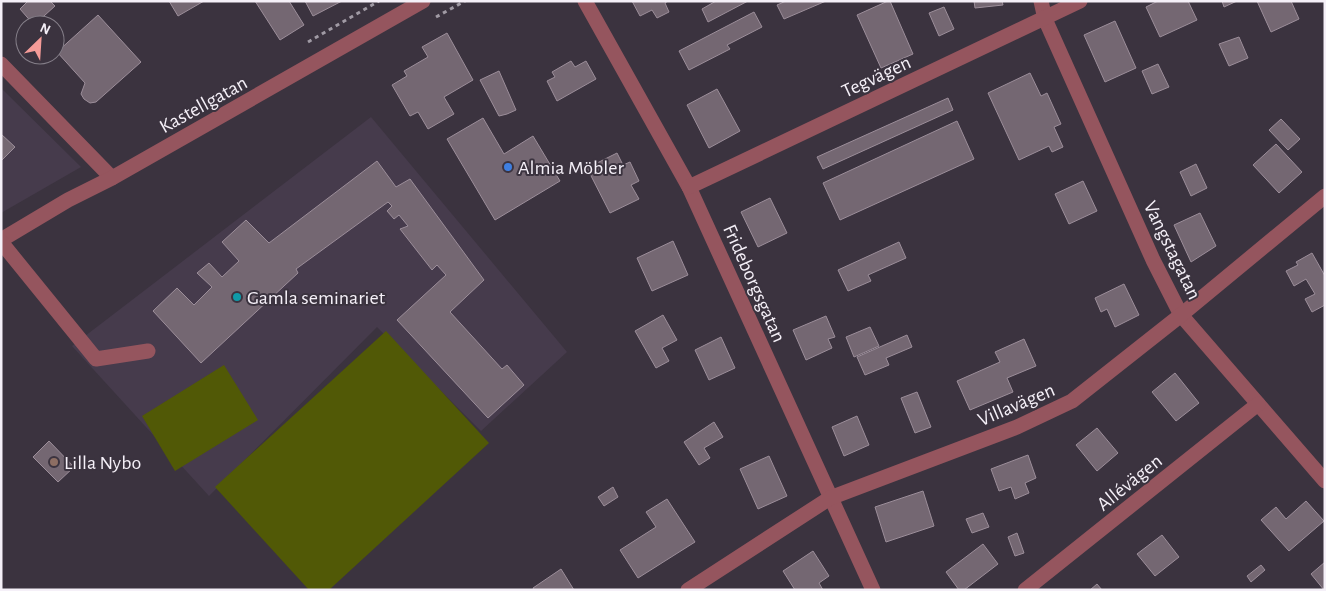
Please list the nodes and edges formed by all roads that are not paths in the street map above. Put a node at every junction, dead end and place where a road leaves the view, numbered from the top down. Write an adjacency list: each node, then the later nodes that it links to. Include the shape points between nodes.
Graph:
1 (423, 1): 7 (street, Kastellgatan)
2 (585, 1): 8 (street, Frideborgsgatan)
3 (1041, 1): 5 (street, Vangstagatan)
4 (1080, 1): 5 (street, Tegvägen)
5 (1045, 19): 8 (street, Tegvägen); 11 (street, Vangstagatan, via 1153,260)
6 (1, 64): 7 (street)
7 (112, 178): 10 (street, Kastellgatan, via 68,200)
8 (689, 187): 15 (street, Frideborgsgatan)
9 (1325, 196): 11 (street, Villavägen)
10 (1, 241): 12 (street, via 96,359)
11 (1181, 314): 13 (street, Vangstagatan); 15 (street, Villavägen, via 1072,401 1017,427)
12 (148, 351)
13 (1258, 404): 14 (street, Vangstagatan); 18 (street, Allévägen)
14 (1325, 480)
15 (830, 498): 16 (street, Villavägen); 17 (street, Frideborgsgatan)
16 (688, 590)
17 (873, 590)
18 (1025, 590)

